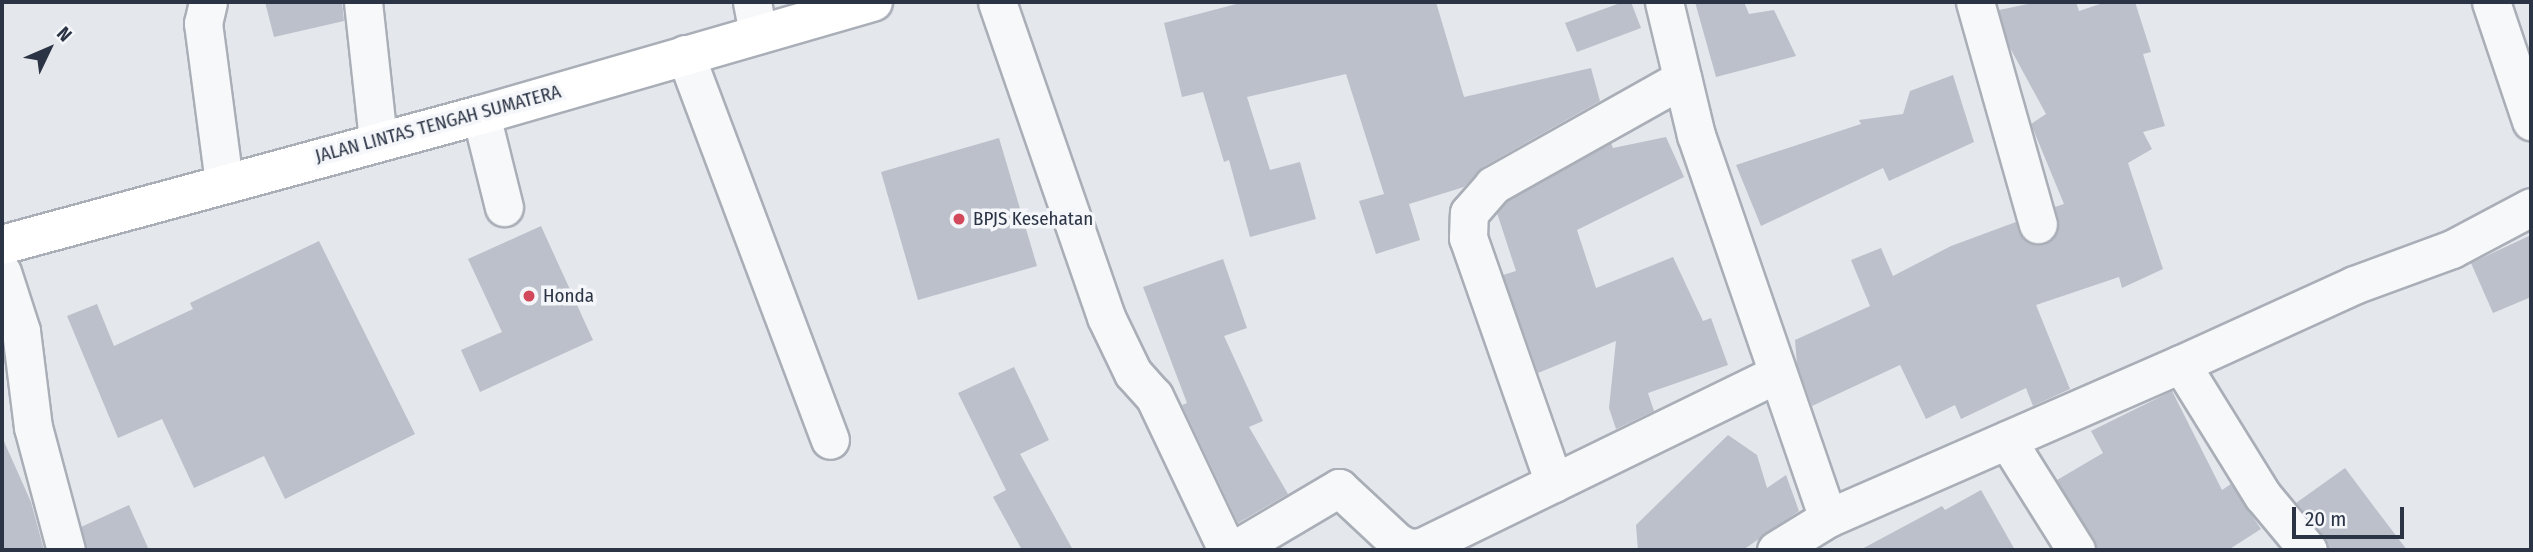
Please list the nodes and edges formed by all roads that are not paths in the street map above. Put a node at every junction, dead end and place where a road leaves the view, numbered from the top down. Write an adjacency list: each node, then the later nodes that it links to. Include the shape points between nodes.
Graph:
1 (208, 2): 14 (street, via 203,23)
2 (363, 2): 13 (street)
3 (873, 2): 8 (highway, JALAN LINTAS TENGAH SUMATERA)
4 (997, 2): 27 (street, via 1106,317 1133,373 1154,396)
5 (1664, 2): 10 (street)
6 (1975, 2): 17 (street)
7 (2491, 2): 12 (street)
8 (755, 18): 9 (highway, JALAN LINTAS TENGAH SUMATERA)
9 (685, 54): 11 (highway, JALAN LINTAS TENGAH SUMATERA); 22 (street)
10 (1682, 79): 21 (street, via 1696,135); 24 (street, via 1493,185 1469,213 1468,238)
11 (481, 115): 13 (highway, JALAN LINTAS TENGAH SUMATERA); 15 (street)
12 (2531, 121)
13 (378, 140): 14 (highway, JALAN LINTAS TENGAH SUMATERA)
14 (225, 183): 18 (highway, JALAN LINTAS TENGAH SUMATERA)
15 (504, 207)
16 (2531, 207): 20 (street, via 2452,249 2373,277)
17 (2038, 224)
18 (2, 245)
19 (2, 272): 26 (street, via 21,331 33,427)
20 (2181, 364): 23 (street); 31 (street, via 2263,496)
21 (1777, 374): 24 (street); 25 (street)
22 (830, 440)
23 (2007, 440): 25 (street); 30 (street)
24 (1554, 483): 28 (street, via 1415,549 1397,542 1344,491 1334,489)
25 (1828, 518): 29 (street)
26 (66, 550)
27 (1227, 550)
28 (1234, 550)
29 (1776, 550)
30 (2076, 550)
31 (2308, 550)

